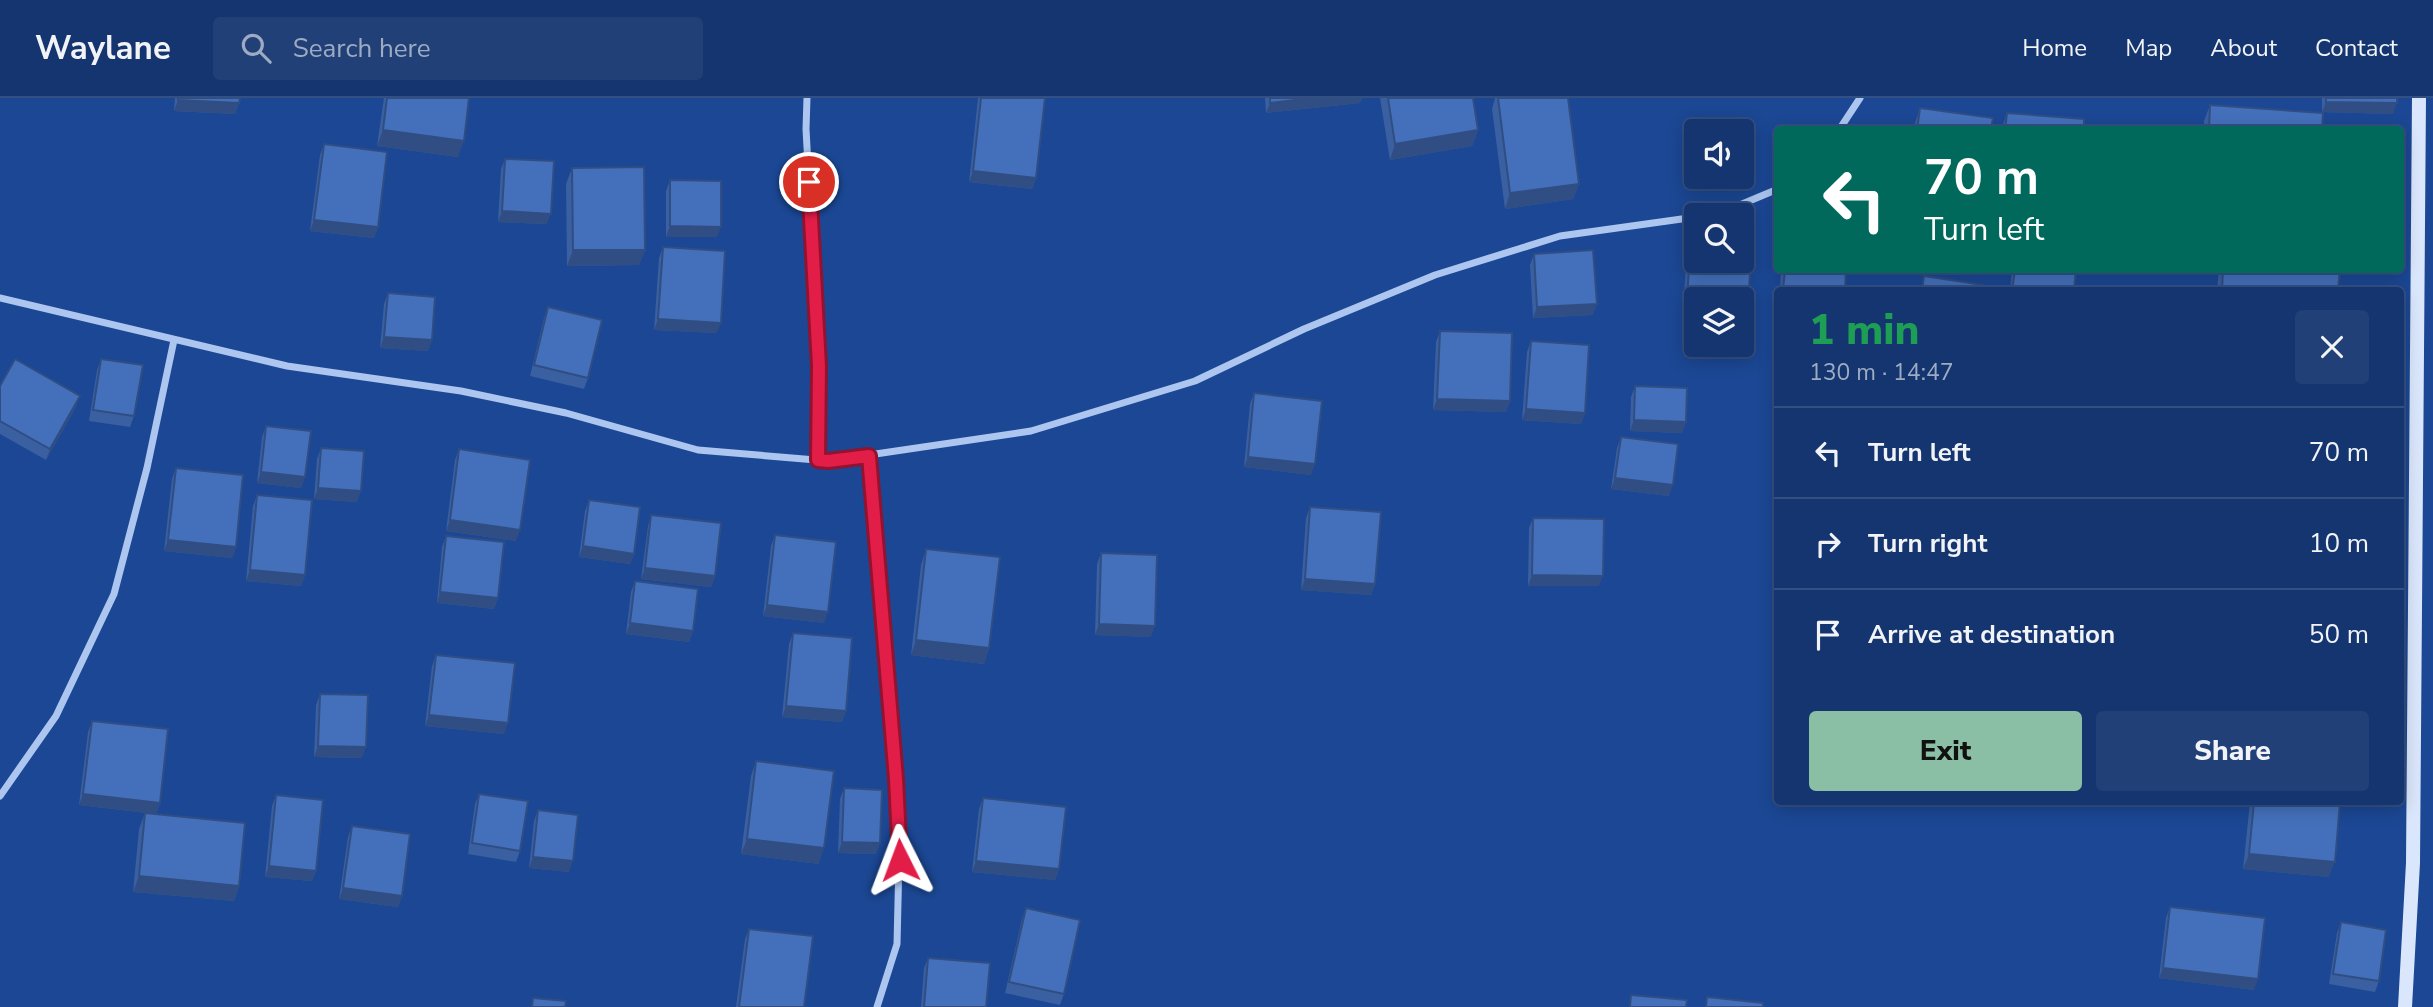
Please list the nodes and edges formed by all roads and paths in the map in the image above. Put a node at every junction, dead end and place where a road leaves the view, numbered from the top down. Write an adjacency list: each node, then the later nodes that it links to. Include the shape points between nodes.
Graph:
1 (807, 98): 11 (street, via 819,366)
2 (1860, 98): 4 (street)
3 (2419, 98): 14 (main road, via 2413,863)
4 (1842, 126)
5 (1774, 191): 6 (street)
6 (1744, 203)
7 (1684, 219): 10 (street, via 1560,236 1435,275 1304,329 1195,381 1031,431)
8 (0, 298): 9 (street)
9 (174, 340): 11 (street, via 287,366 461,391 566,413 698,450); 12 (street, via 114,594 56,716)
10 (869, 456): 11 (street); 13 (street, via 900,860 897,944)
11 (818, 460)
12 (0, 796)
13 (877, 1007)
14 (2405, 1007)

